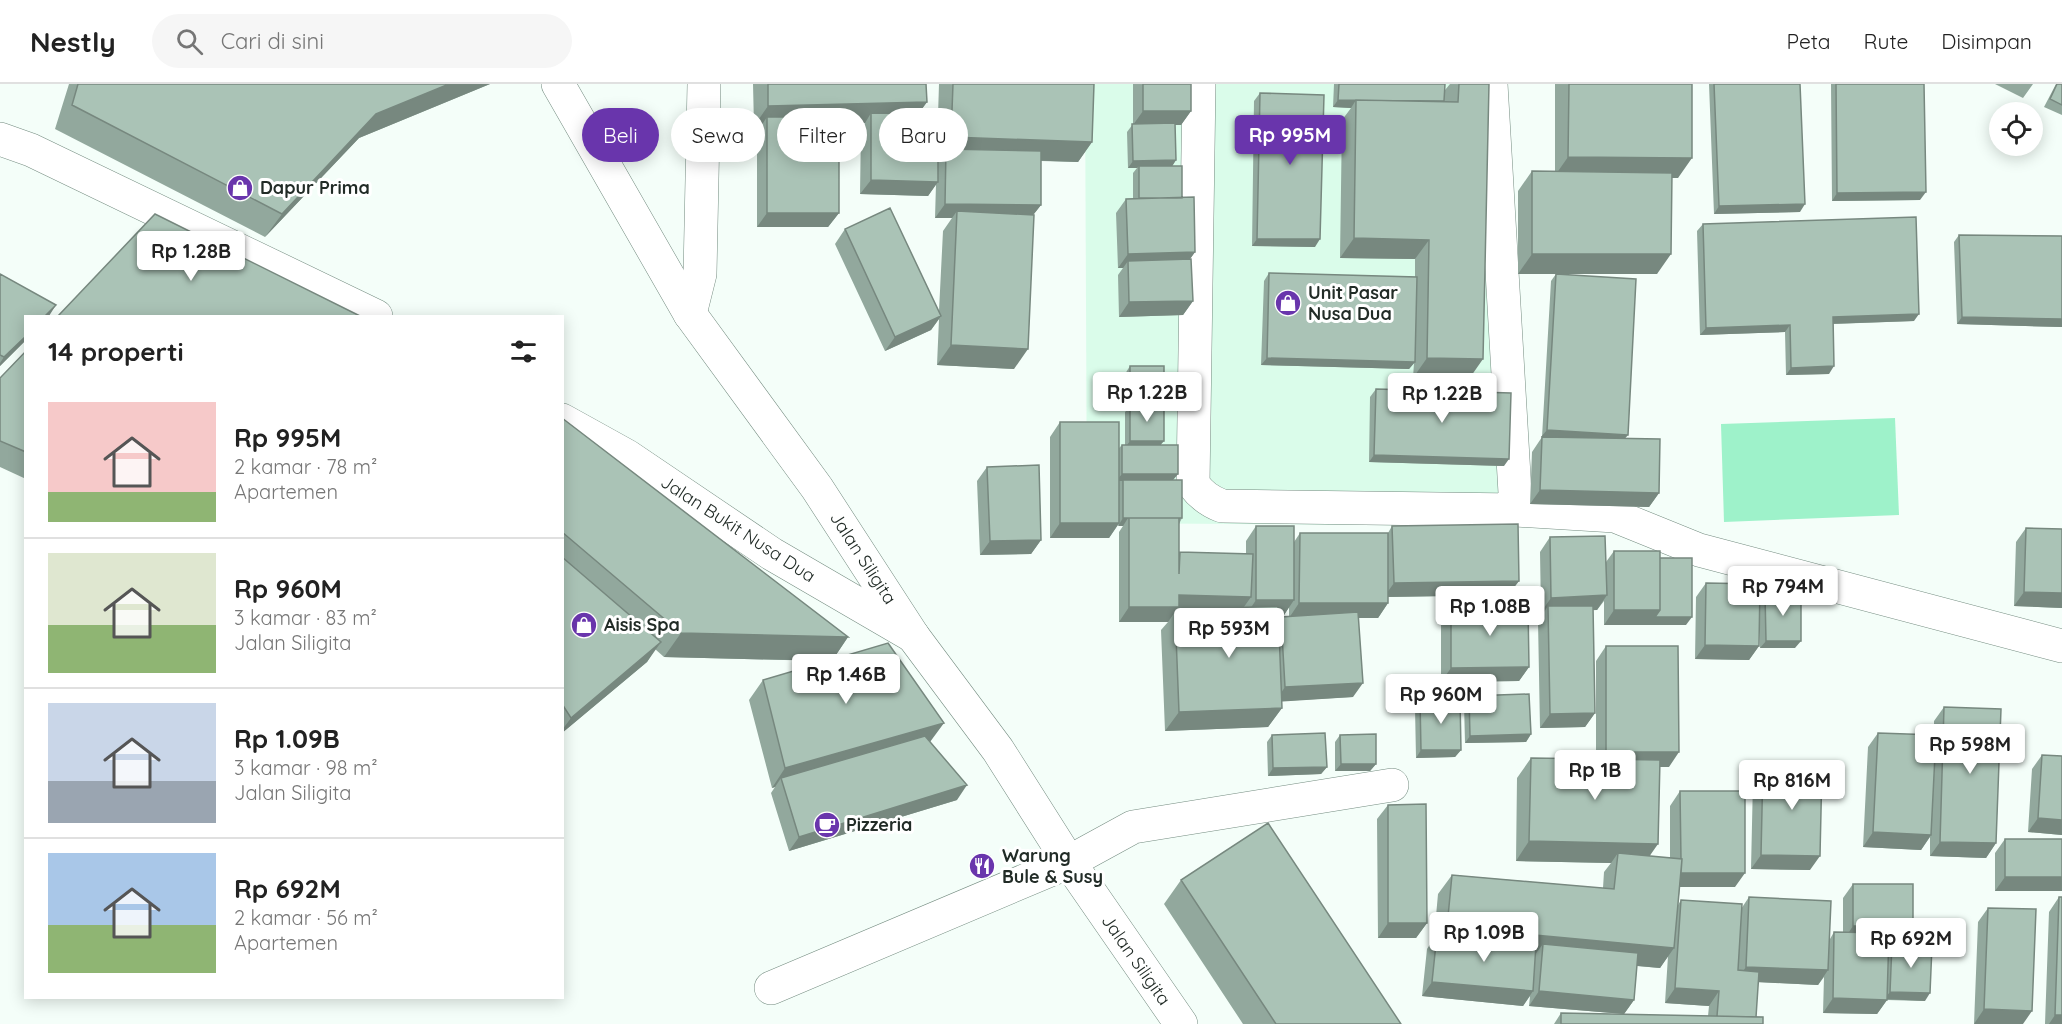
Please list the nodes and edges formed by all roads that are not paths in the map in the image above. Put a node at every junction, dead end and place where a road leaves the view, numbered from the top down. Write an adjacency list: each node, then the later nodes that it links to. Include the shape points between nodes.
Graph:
1 (558, 84): 6 (street, Jalan Siligita)
2 (704, 84): 6 (street, via 700,274)
3 (1199, 84): 9 (street, via 1193,484 1200,494 1222,506)
4 (1491, 84): 9 (street)
5 (0, 139): 7 (street, via 31,150)
6 (690, 314): 10 (street, Jalan Siligita, via 817,488)
7 (374, 315)
8 (564, 421): 10 (street, Jalan Bukit Nusa Dua, via 627,456 772,554)
9 (1516, 510): 11 (street, via 1615,516 1699,550)
10 (914, 636): 13 (street, Jalan Siligita, via 999,750)
11 (2062, 646)
12 (1392, 785): 13 (street, via 1133,827)
13 (1069, 862): 14 (street); 15 (street, Jalan Siligita)
14 (771, 988)
15 (1182, 1024)

